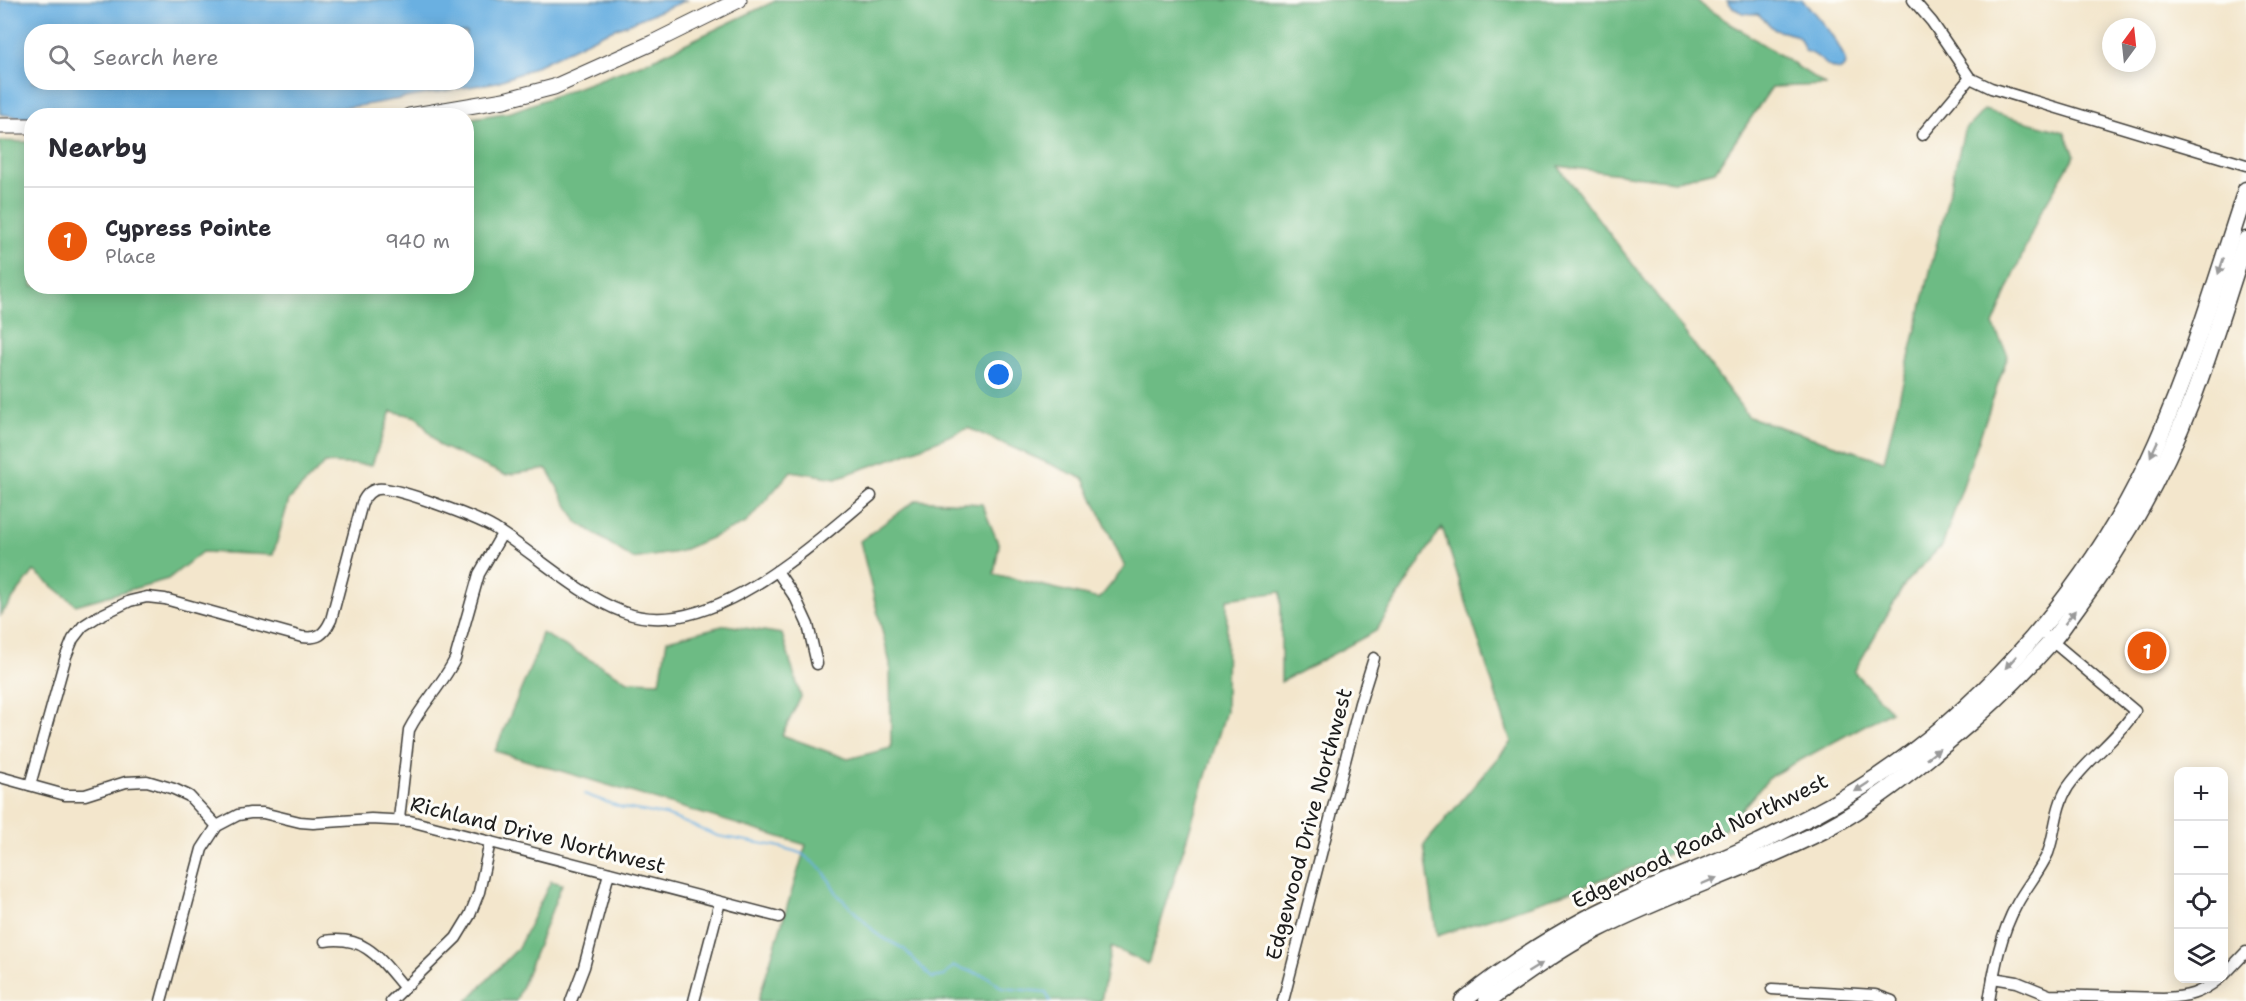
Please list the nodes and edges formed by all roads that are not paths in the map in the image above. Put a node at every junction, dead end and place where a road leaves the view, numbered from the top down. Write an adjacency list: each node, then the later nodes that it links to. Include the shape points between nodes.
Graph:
1 (739, 0): 4 (street, via 554,87)
2 (1913, 0): 3 (street)
3 (1970, 78): 7 (street); 8 (street, via 1991,88)
4 (456, 108)
5 (0, 126): 6 (street)
6 (24, 126)
7 (1922, 135)
8 (2246, 165)
9 (2246, 190): 14 (main road, Edgewood Road Northwest, one-way to 14, via 2177,394 2156,444 2106,539)
10 (2246, 240): 14 (main road, Edgewood Road Northwest, one-way to 10, via 2118,549 2146,500 2192,401)
11 (871, 496): 13 (street)
12 (502, 534): 13 (street, via 603,603 639,616 694,614); 18 (street, via 482,522 381,488 368,493 362,503 331,620 326,633 315,639 147,597 97,617 83,626 66,656); 19 (street, via 479,574 453,665 409,730)
13 (777, 572): 16 (street, via 808,625)
14 (2046, 636): 28 (street, via 2135,711 2126,726 2066,790 2048,853 2004,930); 37 (main road, Edgewood Road Northwest, one-way to 37, via 1965,708 1862,787 1759,843 1587,919 1524,956); 38 (main road, Edgewood Road Northwest, one-way to 14, via 1596,931 1826,829 1860,807 1933,755 1977,717)
15 (1374, 658): 36 (street, Edgewood Drive Northwest)
16 (817, 664)
17 (0, 777): 18 (street)
18 (30, 785): 20 (street, via 65,795 85,795 126,782 147,781 189,796)
19 (399, 819): 20 (street, Richland Drive Northwest, via 313,823 250,813); 21 (street, Richland Drive Northwest)
20 (217, 826): 32 (street, via 201,849)
21 (490, 842): 22 (street, Richland Drive Northwest); 30 (street, via 470,915 456,938)
22 (609, 873): 23 (street, Richland Drive Northwest); 34 (street)
23 (720, 902): 24 (street, Richland Drive Northwest); 35 (street)
24 (779, 917)
25 (325, 941): 30 (street, via 343,939 360,944)
26 (2246, 952): 27 (street)
27 (2228, 970)
28 (1993, 978): 29 (street, via 2017,982 2049,995 2163,998 2203,992); 40 (street)
29 (2214, 983)
30 (404, 987): 33 (street)
31 (1772, 989): 39 (street, via 1875,995)
32 (161, 1001)
33 (391, 1001)
34 (571, 1001)
35 (694, 1001)
36 (1283, 1001)
37 (1463, 1001)
38 (1487, 1001)
39 (1892, 1001)
40 (1989, 1001)

